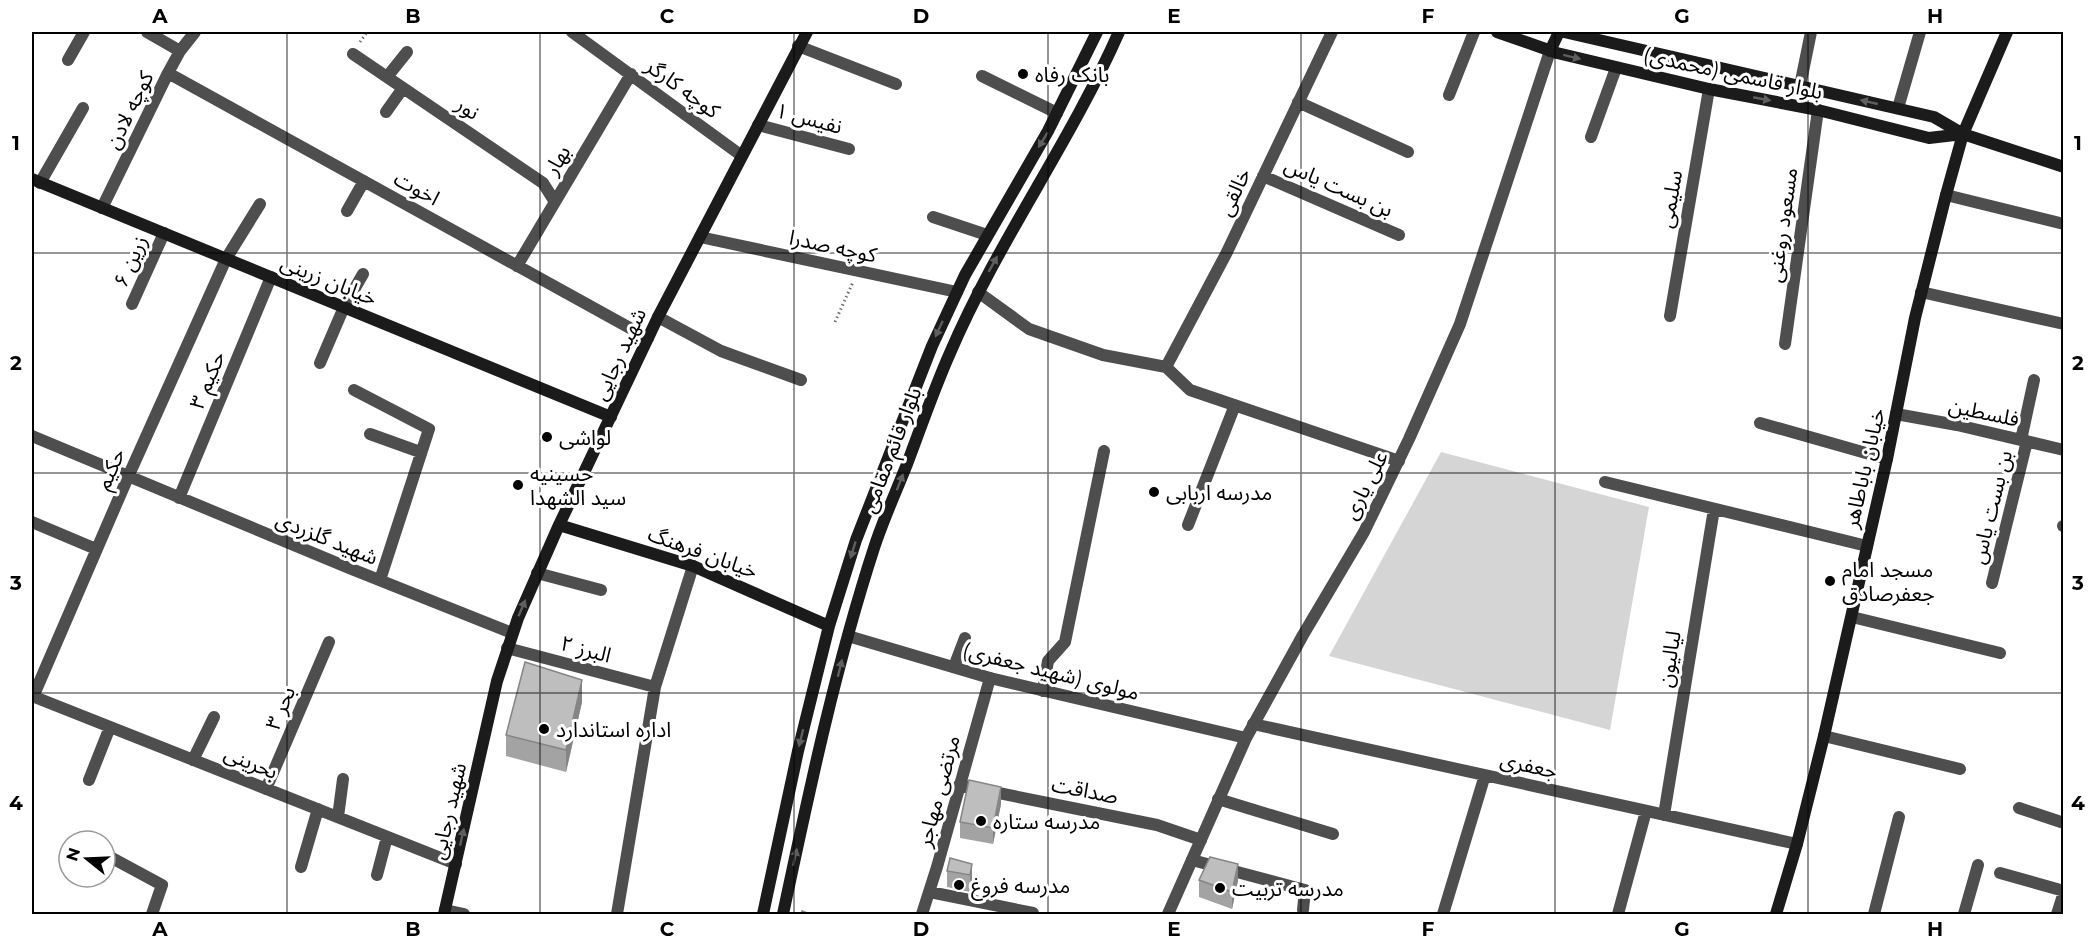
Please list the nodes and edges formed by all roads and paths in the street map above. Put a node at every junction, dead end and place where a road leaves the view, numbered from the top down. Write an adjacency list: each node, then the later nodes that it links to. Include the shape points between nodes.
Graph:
1 (84, 32): 21 (street)
2 (147, 32): 17 (street)
3 (195, 32): 17 (street, کوچه لادن)
4 (572, 32): 24 (street, کوچه کارگر)
5 (806, 32): 16 (main road, شهید رجایی)
6 (1097, 32): 37 (main road, بلوار قائم مقامی)
7 (1119, 32): 55 (main road, بلوار قائم مقامی, via 1065,140)
8 (1332, 32): 32 (street, خالقی)
9 (1474, 32): 31 (street)
10 (1497, 32): 18 (main road, بلوار قاسمی (محمدی))
11 (1559, 32): 18 (main road)
12 (1564, 32): 28 (main road)
13 (1811, 32): 28 (street)
14 (1920, 32): 34 (street)
15 (2007, 32): 39 (main road, خیابان باباطاهر)
16 (798, 46): 27 (street); 38 (main road, شهید رجایی)
17 (180, 51): 23 (street, کوچه لادن)
18 (1550, 51): 22 (main road, بلوار قاسمی (محمدی), one-way to 22); 93 (street, علی یاری, via 1460,324)
19 (407, 52): 26 (street)
20 (353, 54): 26 (street, نور)
21 (68, 60)
22 (1616, 68): 30 (main road, بلوار قاسمی (محمدی)); 40 (street)
23 (168, 73): 47 (street, اخوت); 52 (street, کوچه لادن)
24 (631, 74): 43 (street, کوچه کارگر); 49 (street, بهار)
25 (982, 76): 37 (street)
26 (387, 77): 29 (street, نور)
27 (896, 84)
28 (1800, 86): 34 (main road, one-way to 28)
29 (403, 88): 36 (street); 49 (street, نور, via 543,183)
30 (1709, 89): 35 (main road, بلوار قاسمی (محمدی), one-way to 35); 71 (street, سلیمی)
31 (1449, 94)
32 (1298, 102): 42 (street); 45 (street, خالقی)
33 (83, 108): 46 (street)
34 (1898, 108): 39 (main road, via 1934,117)
35 (1818, 110): 39 (main road, بلوار قاسمی (محمدی), via 1929,138); 76 (street, مسعود روغنی)
36 (386, 112)
37 (1057, 113): 51 (main road, بلوار قائم مقامی, one-way to 51)
38 (758, 125): 41 (street, نفیس ‍۱); 43 (main road, شهید رجایی)
39 (1963, 134): 44 (main road); 48 (main road, خیابان باباطاهر)
40 (1591, 137)
41 (849, 149)
42 (1408, 152)
43 (742, 156): 60 (main road, شهید رجایی)
44 (2064, 167)
45 (1263, 176): 59 (street, بن بست یاس); 78 (street, خالقی)
46 (34, 181): 52 (main road, خیابان زرینی)
47 (364, 182): 53 (street); 62 (street, اخوت)
48 (1946, 195): 56 (street); 68 (main road, خیابان باباطاهر)
49 (555, 202): 62 (street, بهار)
50 (260, 204): 61 (street, حکیم)
51 (1002, 207): 55 (main road); 58 (main road, بلوار قائم مقامی)
52 (102, 208): 57 (main road, خیابان زرینی)
53 (347, 211)
54 (933, 217): 58 (street)
55 (1019, 217): 67 (main road, بلوار قائم مقامی, one-way to 55)
56 (2064, 224)
57 (164, 233): 61 (main road, خیابان زرینی); 69 (street, زرین ۶)
58 (987, 235): 66 (main road, بلوار قائم مقامی)
59 (1399, 235)
60 (700, 237): 63 (street, کوچه صدرا); 72 (main road, شهید رجایی)
61 (226, 259): 65 (main road, خیابان زرینی); 94 (street, حکیم)
62 (517, 266): 75 (street, اخوت)
63 (857, 272): 66 (street, کوچه صدرا); 73 (path)
64 (363, 274): 70 (street)
65 (271, 277): 70 (main road, خیابان زرینی); 96 (street, حکیم ۳)
66 (957, 292): 109 (main road, بلوار قائم مقامی, one-way to 109, via 856,540)
67 (978, 292): 78 (street, via 1029,329 1103,355); 111 (main road, بلوار قائم مقامی, one-way to 67, via 874,547)
68 (1921, 292): 74 (street); 83 (main road, خیابان باباطاهر)
69 (132, 304)
70 (344, 307): 77 (street); 84 (main road, خیابان زرینی)
71 (1670, 316)
72 (658, 317): 75 (main road, شهید رجایی); 79 (street, via 721,351)
73 (835, 322)
74 (2064, 324)
75 (648, 338): 84 (main road, شهید رجایی)
76 (1785, 344)
77 (320, 363)
78 (1166, 367): 82 (street, via 1190,390)
79 (801, 380)
80 (2034, 380): 88 (street, بن بست یاس)
81 (354, 390): 91 (street, via 429,429)
82 (1235, 405): 93 (street); 100 (street)
83 (1896, 414): 88 (street, فلسطین); 92 (main road, خیابان باباطاهر)
84 (611, 417): 99 (main road, شهید رجایی)
85 (1760, 423): 92 (street)
86 (370, 434): 91 (street)
87 (32, 436): 94 (street, شهید گلزردی)
88 (2024, 441): 89 (street, فلسطین); 106 (street, بن بست یاس)
89 (2064, 450)
90 (1104, 451): 119 (street, via 1065,642 1048,661)
91 (420, 452): 105 (street)
92 (1887, 459): 101 (main road, خیابان باباطاهر)
93 (1399, 461): 122 (street, علی یاری, via 1364,532)
94 (128, 477): 96 (street, شهید گلزردی); 102 (street, حکیم)
95 (1605, 483): 97 (street)
96 (179, 498): 105 (street, شهید گلزردی)
97 (1714, 509): 101 (street); 139 (street, لیالیون)
98 (32, 522): 102 (street)
99 (559, 525): 103 (main road, خیابان فرهنگ); 104 (main road, شهید رجایی)
100 (1188, 525)
101 (1867, 546): 108 (main road, خیابان باباطاهر)
102 (96, 549): 120 (street, حکیم)
103 (693, 566): 109 (main road, خیابان فرهنگ); 118 (street)
104 (537, 573): 107 (street); 110 (main road, شهید رجایی, one-way to 104)
105 (380, 580): 110 (street, شهید گلزردی)
106 (1992, 583)
107 (601, 590)
108 (1852, 617): 115 (street); 124 (main road, خیابان باباطاهر)
109 (829, 626): 131 (main road, بلوار قائم مقامی, one-way to 131)
110 (512, 633): 114 (main road, شهید رجایی)
111 (848, 636): 116 (street, مولوی (شهید جعفری)); 133 (main road, بلوار قائم مقامی, one-way to 111)
112 (965, 638): 116 (street)
113 (329, 642): 134 (street, بحر ۳)
114 (507, 648): 118 (street, البرز ۲); 149 (main road, شهید رجایی, one-way to 114)
115 (2000, 653)
116 (954, 667): 117 (street, مولوی (شهید جعفری))
117 (990, 678): 119 (street, مولوی (شهید جعفری)); 132 (street, مرتضی مهاجر)
118 (655, 687): 161 (street)
119 (1043, 691): 125 (street, مولوی (شهید جعفری))
120 (32, 697): 123 (street, بحرینی)
121 (214, 717): 126 (street)
122 (1253, 724): 125 (street, علی یاری); 128 (street, جعفری)
123 (110, 727): 126 (street, بحرینی); 130 (street)
124 (1824, 736): 127 (street); 146 (main road, خیابان باباطاهر)
125 (1246, 738): 135 (street, علی یاری)
126 (194, 760): 134 (street, بحرینی)
127 (1960, 769)
128 (1485, 775): 138 (street, جعفری); 166 (street)
129 (343, 779): 141 (street)
130 (89, 780)
131 (791, 783): 133 (main road); 162 (main road, بلوار قائم مقامی)
132 (959, 785): 145 (street, صداقت, via 1157,825); 154 (street, مرتضی مهاجر)
133 (810, 786): 163 (main road, بلوار قائم مقامی, one-way to 133)
134 (266, 789): 137 (street, بحرینی)
135 (1218, 799): 143 (street); 145 (street, علی یاری)
136 (2019, 808): 142 (street)
137 (318, 810): 141 (street, بحرینی); 151 (street)
138 (1646, 811): 139 (street, جعفری); 167 (street)
139 (1664, 815): 146 (street, جعفری)
140 (1899, 817): 169 (street)
141 (338, 818): 144 (street, بحرینی)
142 (2064, 823)
143 (1333, 834)
144 (387, 837): 149 (street, بحرینی); 153 (street)
145 (1201, 840): 147 (street, علی یاری)
146 (1797, 844): 168 (main road, خیابان باباطاهر)
147 (1192, 860): 156 (street, via 1305,890); 165 (street, علی یاری)
148 (117, 861): 159 (street, via 162,885)
149 (456, 864): 157 (main road, شهید رجایی)
150 (1978, 865): 170 (street)
151 (301, 867)
152 (2000, 873): 155 (street)
153 (378, 875)
154 (930, 892): 158 (street); 164 (street, مرتضی مهاجر)
155 (2064, 892): 171 (street)
156 (1303, 910)
157 (444, 913): 160 (street)
158 (1033, 913)
159 (152, 915)
160 (464, 915)
161 (617, 915)
162 (763, 915)
163 (783, 915)
164 (922, 915)
165 (1168, 915)
166 (1443, 915)
167 (1618, 915)
168 (1776, 915)
169 (1874, 915)
170 (1964, 915)
171 (2057, 915)

